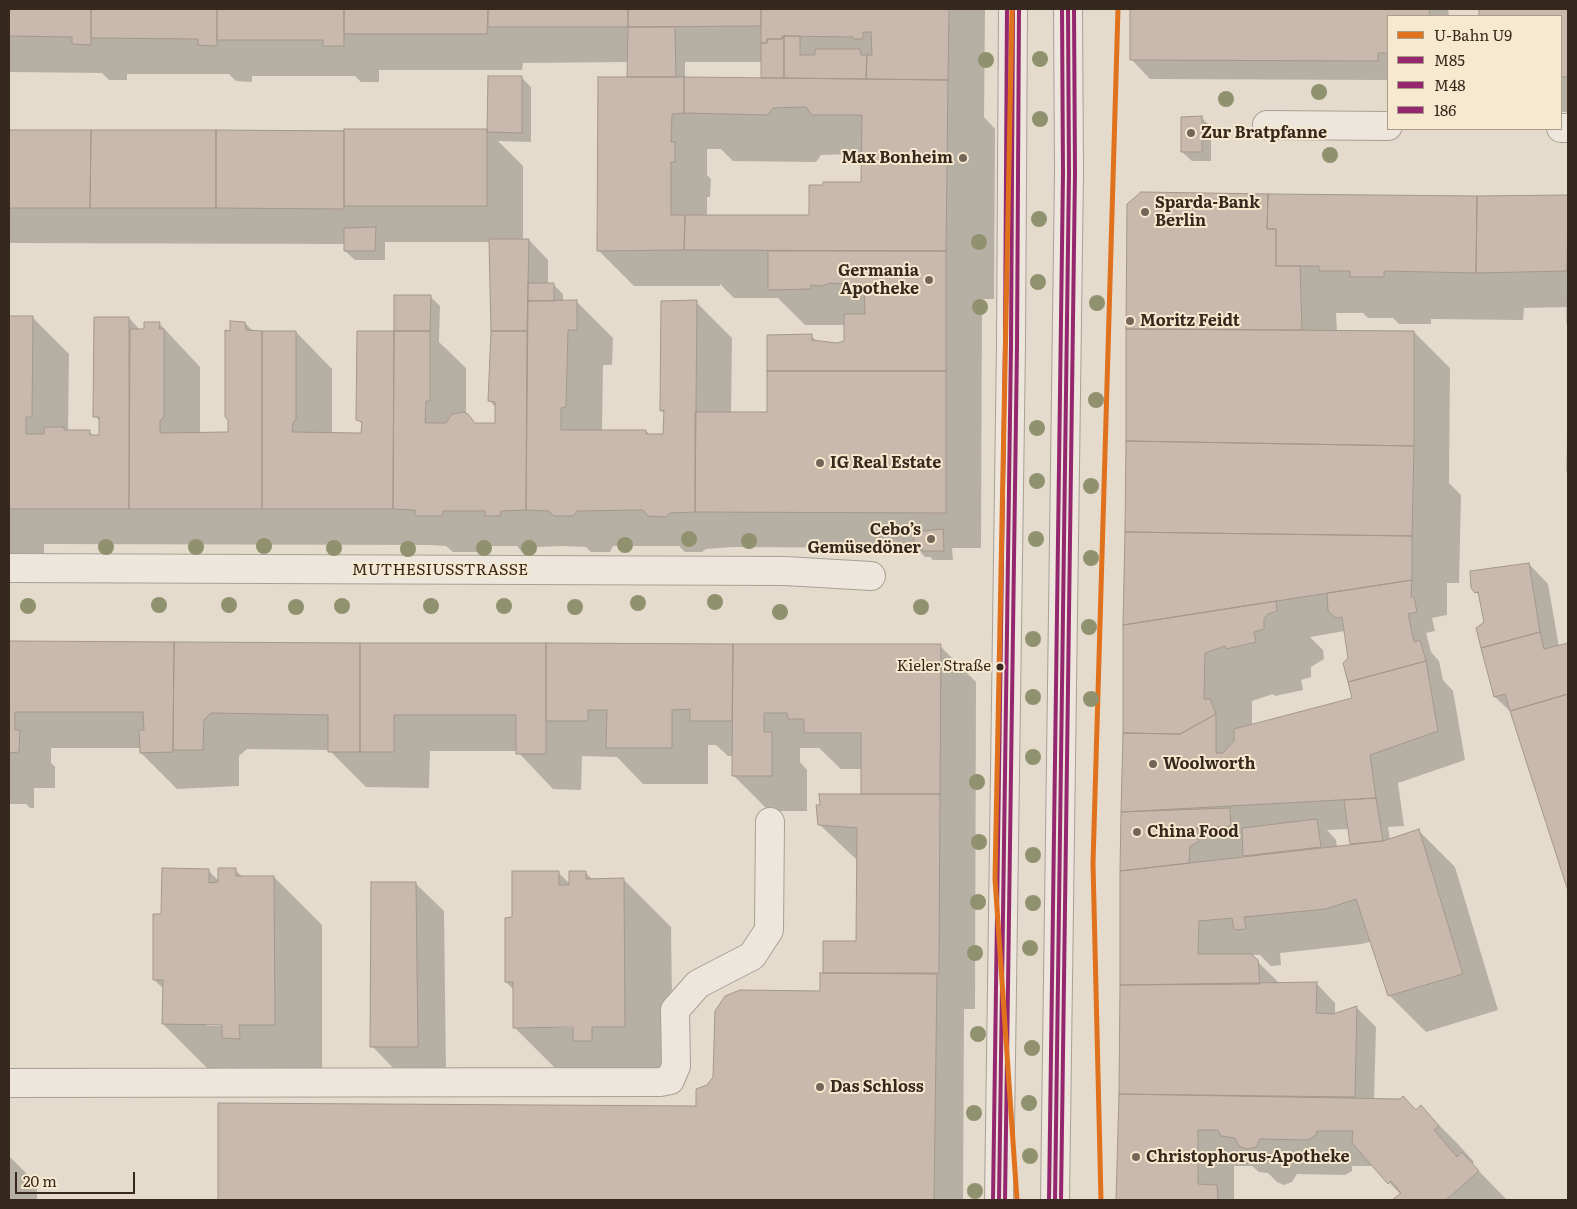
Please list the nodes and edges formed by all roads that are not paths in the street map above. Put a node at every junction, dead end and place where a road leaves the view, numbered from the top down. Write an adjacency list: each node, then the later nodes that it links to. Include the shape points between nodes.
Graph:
1 (1013, 9): 9 (street)
2 (1068, 9): 10 (street, via 1069,172)
3 (1267, 125): 4 (street)
4 (1387, 126)
5 (9, 568): 6 (street, MUTHESIUSSTRASSE, via 785,570)
6 (870, 576)
7 (770, 822): 8 (street, via 769,930 752,956 698,984 675,1010 676,1066 670,1080)
8 (9, 1083)
9 (999, 1200)
10 (1055, 1200)

